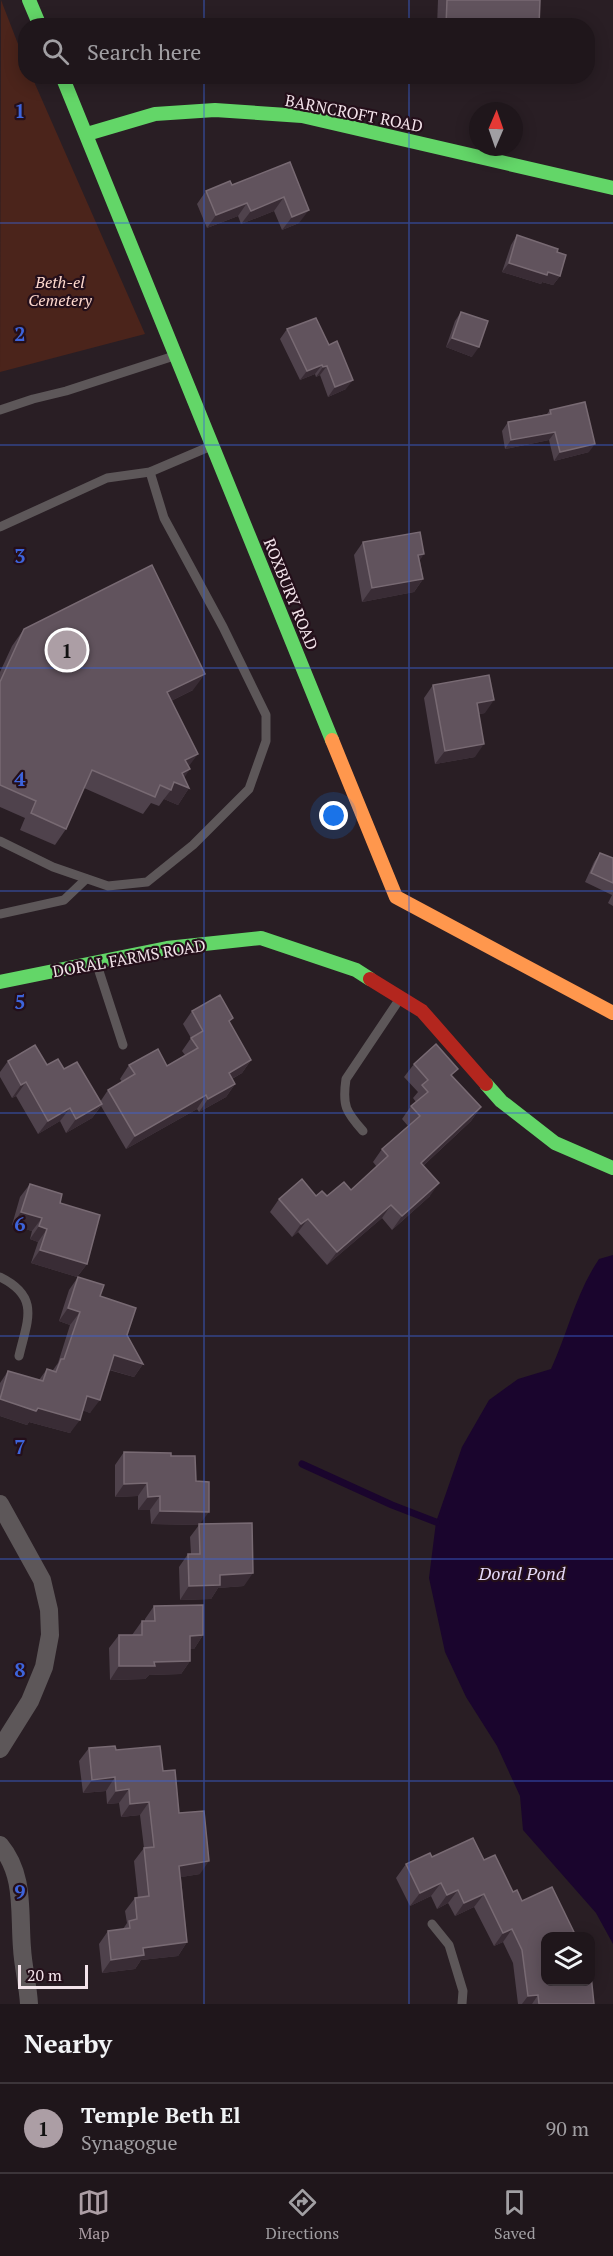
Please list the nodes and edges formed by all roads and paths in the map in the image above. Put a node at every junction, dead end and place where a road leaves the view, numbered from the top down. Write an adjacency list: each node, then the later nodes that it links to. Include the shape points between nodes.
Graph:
1 (29, 0): 2 (street)
2 (37, 18)
3 (65, 84): 4 (street, ROXBURY ROAD)
4 (87, 134): 5 (street, BARNCROFT ROAD, via 155,114 215,110 302,116); 6 (street, ROXBURY ROAD)
5 (613, 188)
6 (176, 355): 7 (lane); 8 (street, ROXBURY ROAD)
7 (0, 410)
8 (213, 445): 9 (lane); 17 (street, ROXBURY ROAD, via 396,897)
9 (150, 472): 10 (lane, via 107,478); 12 (lane, via 164,518 224,627 266,715 266,741 249,789 193,845 147,882 108,886)
10 (0, 527)
11 (0, 841): 12 (lane)
12 (86, 879): 13 (lane, via 64,900)
13 (0, 914)
14 (96, 962): 15 (street, DORAL FARMS ROAD); 16 (street, DORAL FARMS ROAD, via 167,948 261,938 357,970); 18 (lane)
15 (0, 982)
16 (400, 998): 19 (lane, via 346,1079 347,1113); 20 (street, DORAL FARMS ROAD, via 422,1011 501,1101 555,1143)
17 (613, 1013)
18 (123, 1045)
19 (363, 1131)
20 (613, 1168)
21 (0, 1277): 22 (lane, via 26,1298 29,1313)
22 (19, 1356)
23 (0, 1504): 24 (street, via 42,1580 50,1635 44,1667 30,1701)
24 (0, 1749)
25 (0, 1845): 27 (street, via 10,1858 18,1882)
26 (432, 1924): 28 (lane, via 449,1945 463,1991)
27 (28, 2004)
28 (462, 2004)

